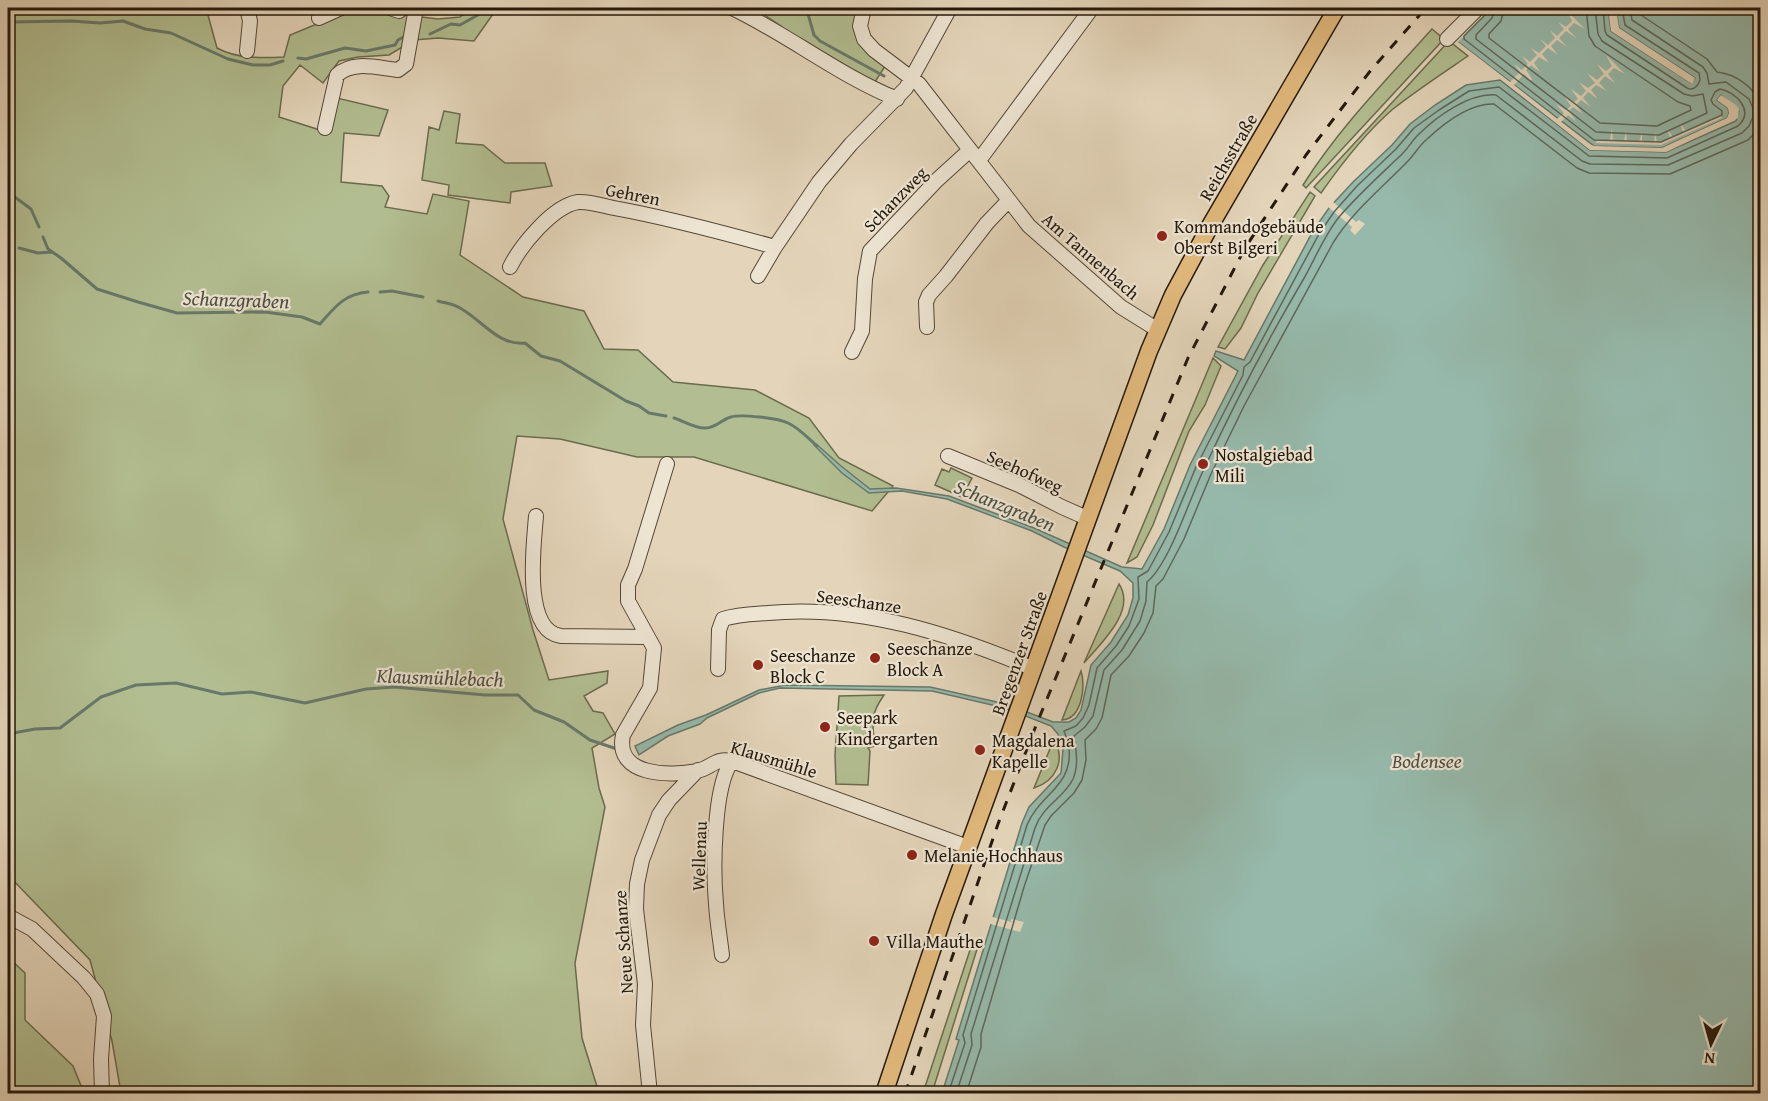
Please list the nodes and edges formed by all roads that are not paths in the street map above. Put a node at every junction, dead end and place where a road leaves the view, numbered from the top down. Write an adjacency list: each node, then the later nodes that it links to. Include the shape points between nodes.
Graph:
1 (247, 8): 14 (street)
2 (341, 8): 12 (street)
3 (390, 8): 4 (street)
4 (402, 8)
5 (416, 8): 17 (street, via 406,64 398,70 357,66 343,70 337,75)
6 (732, 8): 16 (street, via 781,33 820,60)
7 (864, 8): 15 (street, Am Tannenbach, via 860,26 864,39)
8 (950, 8): 15 (street)
9 (1092, 8): 18 (street, Schanzweg, via 983,155)
10 (1337, 8): 24 (main road, Reichsstraße, via 1215,218)
11 (1478, 8): 13 (street, via 1462,17)
12 (319, 18)
13 (1449, 39)
14 (247, 51)
15 (912, 78): 16 (street); 18 (street, Am Tannenbach)
16 (897, 99): 20 (street, via 825,174)
17 (326, 128)
18 (973, 155): 19 (street, Am Tannenbach); 25 (street, Schanzweg, via 937,180 870,251 862,331)
19 (1009, 200): 23 (street, via 928,295); 24 (street, Am Tannenbach, via 1029,226 1082,275 1130,314)
20 (775, 247): 21 (street, Gehren, via 683,221 580,202 561,208 524,243); 22 (street)
21 (510, 267)
22 (758, 276)
23 (927, 327)
24 (1158, 330): 29 (main road, Bregenzer Straße)
25 (852, 352)
26 (948, 456): 29 (street, Seehofweg)
27 (667, 464): 30 (street, Klausmühle, via 628,585 628,601)
28 (536, 516): 30 (street, via 532,575 540,622 545,628 561,636)
29 (1087, 518): 32 (main road, Bregenzer Straße)
30 (648, 637): 34 (street, Klausmühle, via 654,648 652,679 647,695 622,735 625,755 648,772)
31 (718, 669): 32 (street, Seeschanze, via 723,619 820,611 880,619 937,634)
32 (1034, 669): 35 (main road, Bregenzer Straße)
33 (732, 761): 34 (street, Klausmühle, via 718,760); 35 (street, Klausmühle); 37 (street, Wellenau, via 721,785 716,846 716,903)
34 (698, 771): 39 (street, Neue Schanze, via 659,815 637,884)
35 (968, 847): 40 (main road, Bregenzer Straße)
36 (8, 916): 38 (street, via 32,929 98,994 104,1016)
37 (722, 955)
38 (102, 1094)
39 (650, 1094)
40 (884, 1094)

